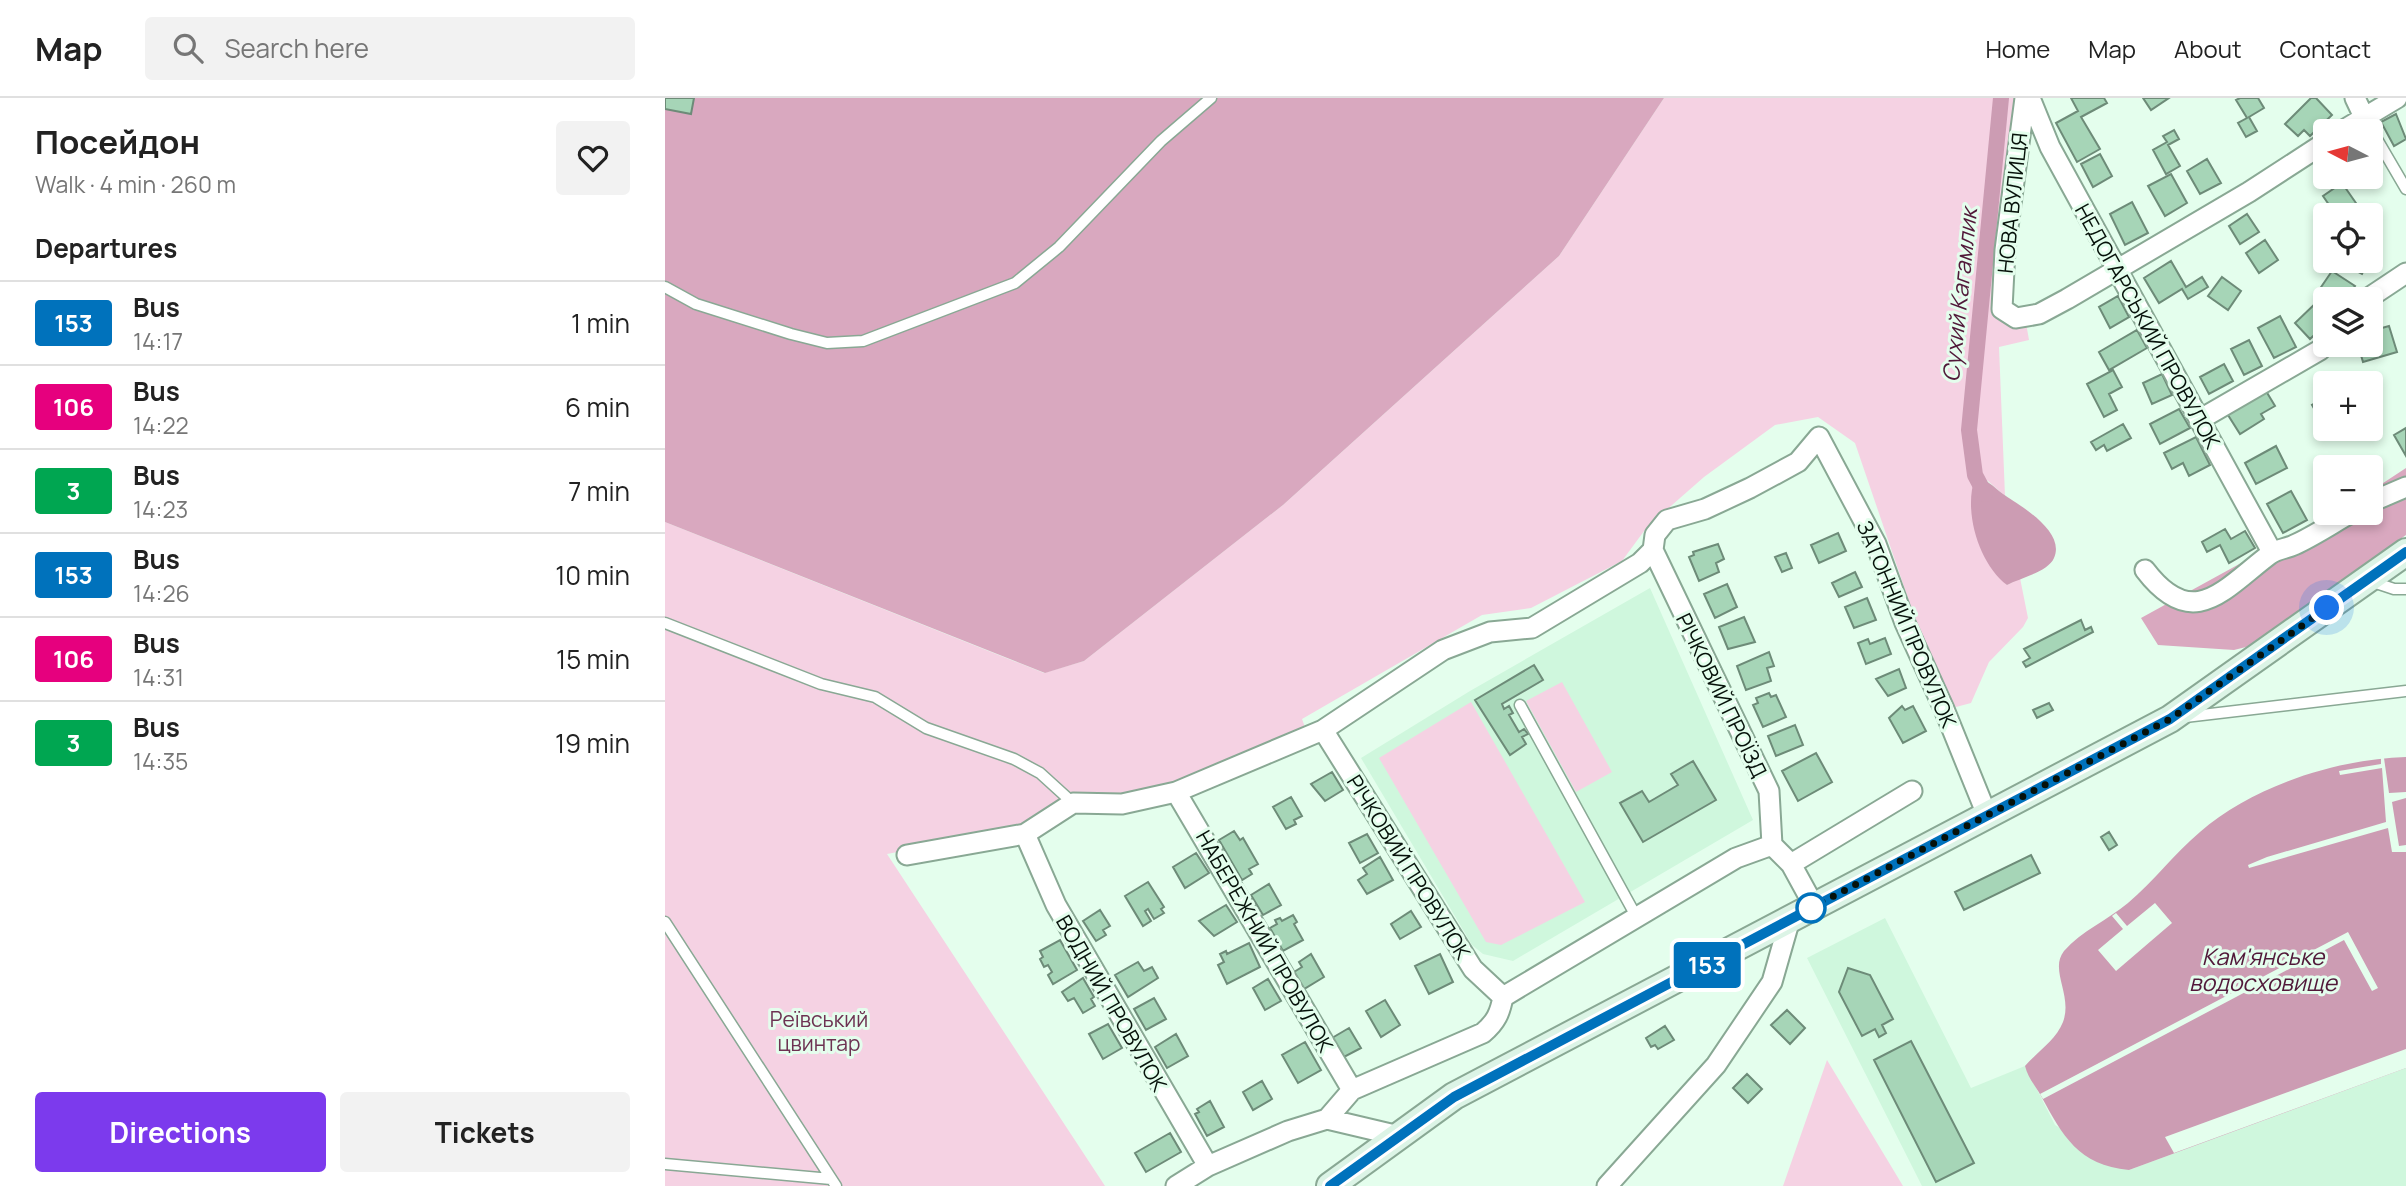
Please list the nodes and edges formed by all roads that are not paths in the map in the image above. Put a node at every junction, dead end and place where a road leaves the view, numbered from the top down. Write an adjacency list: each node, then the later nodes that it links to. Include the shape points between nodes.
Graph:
1 (1211, 98): 11 (lane, via 1161,141 1059,247 1015,283 863,341 827,343 791,334 696,304)
2 (2028, 98): 9 (street, НЕДОГАРСЬКИЙ ПРОВУЛОК); 9 (street, НОВА ВУЛИЦЯ, via 2005,250 2002,309 2016,318 2039,314)
3 (2355, 98): 5 (street)
4 (2397, 98): 5 (street)
5 (2364, 117): 6 (street); 8 (lane)
6 (2361, 119)
7 (2313, 150): 9 (street)
8 (2406, 189)
9 (2116, 268): 14 (street, НЕДОГАРСЬКИЙ ПРОВУЛОК)
10 (2406, 273): 12 (street)
11 (665, 287)
12 (2383, 288)
13 (2313, 354): 14 (street)
14 (2199, 420): 19 (street, НЕДОГАРСЬКИЙ ПРОВУЛОК)
15 (2406, 486): 16 (street)
16 (2383, 497)
17 (2330, 525): 19 (street)
18 (1653, 550): 28 (street, via 1640,563 1532,628 1490,632 1443,650); 32 (street, ЗАТОННИЙ ПРОВУЛОК, via 1655,535 1667,520 1705,509 1798,462 1819,437 1876,544); 34 (street, РІЧКОВИЙ ПРОЇЗД, via 1769,791)
19 (2272, 552): 21 (street, via 2222,594 2199,603 2179,601)
20 (2406, 552): 22 (main road)
21 (2145, 570)
22 (2367, 580): 23 (lane); 27 (main road)
23 (2406, 589)
24 (665, 623): 31 (lane, via 821,684 875,697 926,728 1014,760)
25 (2406, 691): 27 (lane)
26 (1520, 705): 38 (lane)
27 (2170, 719): 32 (main road)
28 (1322, 730): 30 (street); 41 (street, РІЧКОВИЙ ПРОВУЛОК, via 1473,968)
29 (1912, 791): 36 (street)
30 (1176, 792): 31 (street, via 1122,804); 42 (street, НАБЕРЕЖНИЙ ПРОВУЛОК)
31 (1073, 803): 33 (street)
32 (1987, 815): 37 (main road)
33 (1025, 834): 35 (street); 46 (street, ВОДНИЙ ПРОВУЛОК, via 1056,905)
34 (1772, 845): 36 (street); 38 (street, via 1736,858)
35 (907, 855)
36 (1791, 864): 37 (street)
37 (1814, 906): 39 (main road)
38 (1636, 916): 41 (street)
39 (1790, 919): 44 (main road, via 1454,1097); 50 (street, via 1772,982 1716,1065)
40 (665, 922): 47 (lane)
41 (1503, 996): 42 (street, via 1500,1013 1483,1033)
42 (1352, 1090): 43 (street)
43 (1327, 1119): 44 (street); 46 (street)
44 (1399, 1136): 49 (main road)
45 (665, 1164): 47 (lane)
46 (1208, 1166): 48 (street)
47 (833, 1182)
48 (1176, 1186)
49 (1330, 1186)
50 (1607, 1186)

